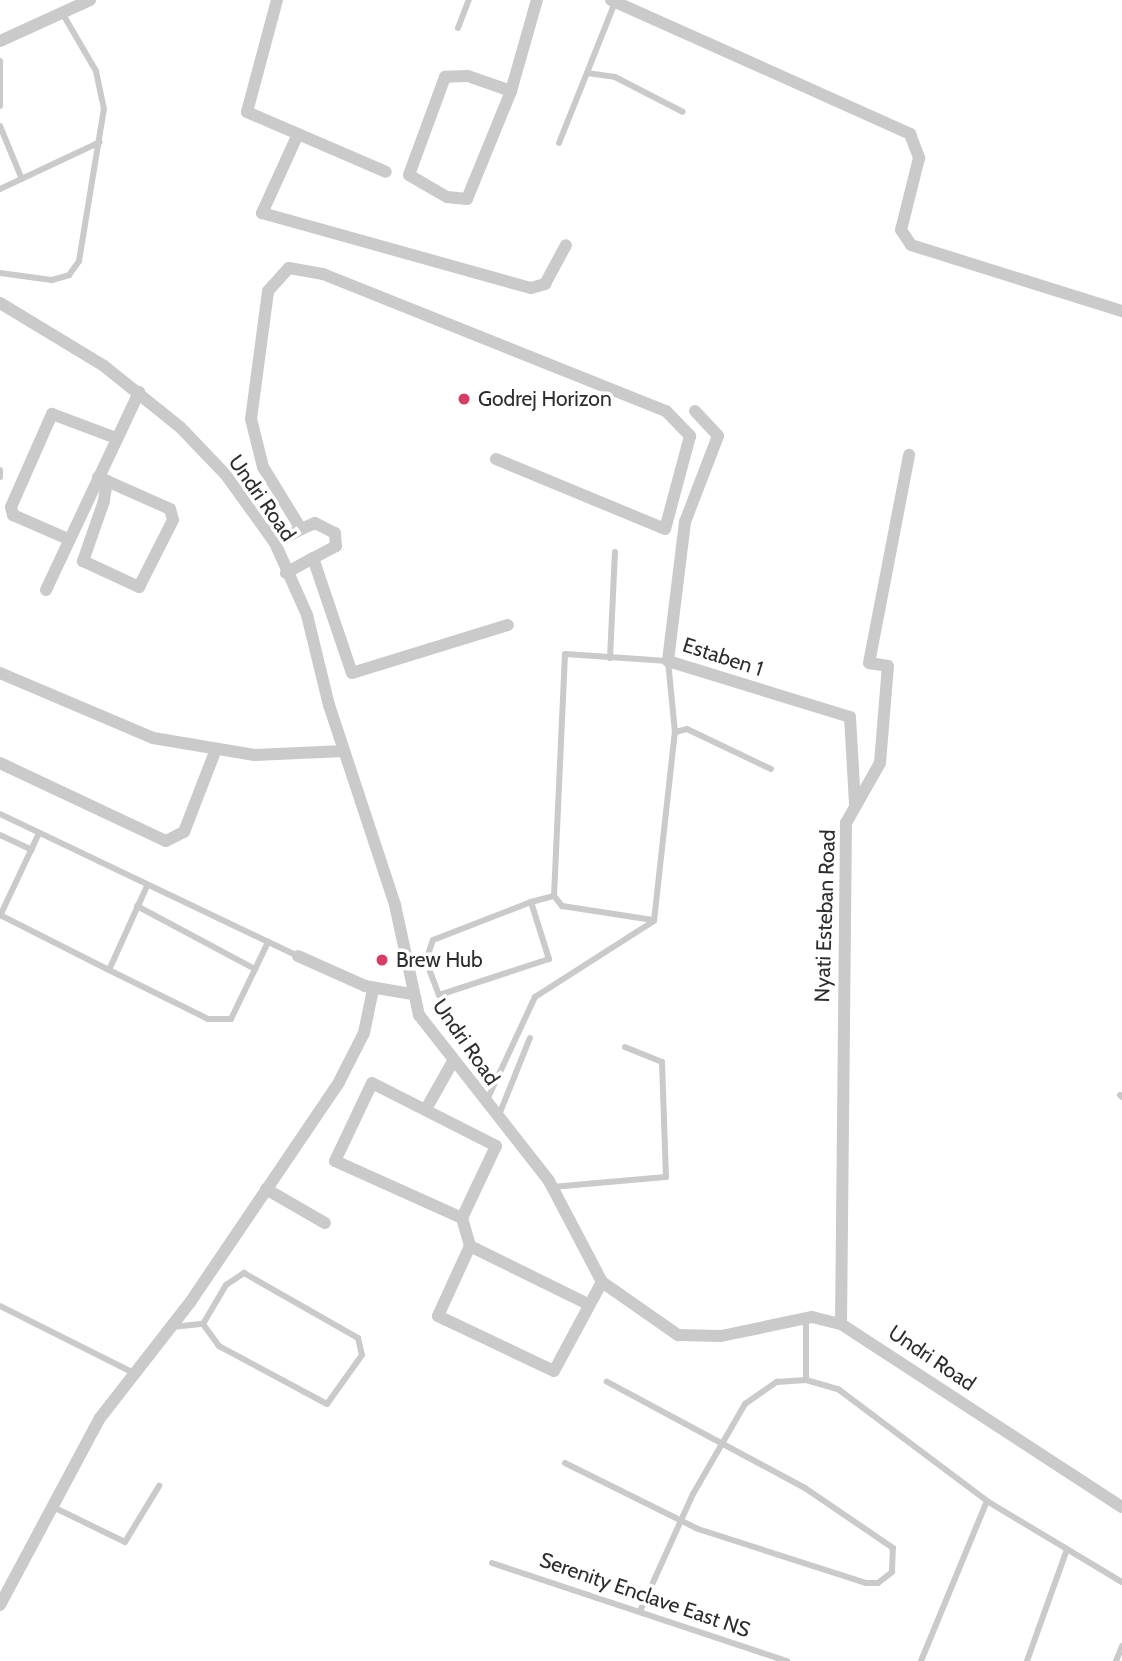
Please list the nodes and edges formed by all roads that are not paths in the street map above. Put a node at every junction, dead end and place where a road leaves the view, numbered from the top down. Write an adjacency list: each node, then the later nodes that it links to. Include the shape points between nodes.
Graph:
1 (90, 0): 6 (street)
2 (277, 0): 15 (street, via 247,112)
3 (469, 0): 7 (lane)
4 (537, 0): 11 (street)
5 (613, 1): 10 (lane); 24 (street, via 910,134 919,158 901,230 911,246)
6 (64, 16): 8 (street); 16 (lane, via 103,88)
7 (458, 29)
8 (0, 41)
9 (0, 61): 12 (lane)
10 (587, 73): 13 (lane, via 615,77); 17 (lane)
11 (511, 91): 11 (street, via 467,199 447,197 410,175 445,77 468,76)
12 (0, 106)
13 (682, 112)
14 (0, 125): 19 (lane)
15 (298, 134): 18 (street); 21 (street, via 262,213 531,288 545,284)
16 (100, 142): 19 (lane); 22 (lane, via 75,269 52,280)
17 (559, 143)
18 (386, 172)
19 (21, 177): 20 (lane)
20 (0, 189)
21 (566, 245)
22 (0, 273)
23 (0, 303): 25 (street, Undri Road)
24 (1122, 311)
25 (139, 392): 27 (street); 35 (street, Undri Road, via 226,475)
26 (695, 411): 42 (street, Estaben 1, via 718,436 685,522)
27 (116, 438): 32 (street); 34 (street, via 52,414 12,507 13,515)
28 (909, 455): 49 (street, Nyati Esteban Road, via 869,663 888,666 880,763)
29 (496, 459): 33 (street, via 665,529 690,436 666,411 323,274 289,268 268,291 251,419 262,467)
30 (0, 470): 31 (lane)
31 (0, 477)
32 (102, 479): 32 (street, via 81,555 139,587 173,520 170,509); 34 (street)
33 (301, 529): 35 (street); 37 (street, via 315,523 335,533 336,546)
34 (68, 539): 39 (street)
35 (275, 543): 38 (street, Undri Road)
36 (615, 552): 41 (lane)
37 (313, 558): 38 (street); 40 (street, via 352,673)
38 (286, 573): 46 (street, Undri Road, via 307,615)
39 (46, 590)
40 (508, 625)
41 (610, 658): 42 (lane); 55 (lane, via 565,654)
42 (668, 661): 44 (lane); 49 (street, Estaben 1, via 850,717)
43 (0, 673): 45 (street, via 153,738)
44 (676, 732): 48 (lane, via 687,729); 59 (lane)
45 (216, 749): 46 (street, via 284,757); 47 (street, via 184,832 166,841)
46 (344, 751): 65 (street, Undri Road, via 395,905)
47 (0, 763)
48 (771, 769)
49 (854, 809): 82 (street, Nyati Esteban Road, via 846,823)
50 (0, 814): 51 (lane)
51 (39, 833): 53 (lane); 54 (lane)
52 (0, 835): 53 (lane)
53 (32, 850): 58 (lane)
54 (147, 886): 57 (lane); 60 (lane)
55 (554, 896): 56 (lane); 59 (lane, via 562,906)
56 (531, 902): 56 (lane, via 549,959 439,995 426,961 433,940)
57 (137, 906): 62 (lane); 63 (lane)
58 (0, 916): 63 (lane)
59 (654, 920): 69 (lane, via 535,997)
60 (268, 942): 61 (lane); 62 (lane)
61 (298, 956): 64 (street)
62 (255, 969): 63 (lane, via 224,1022)
63 (109, 971)
64 (373, 989): 65 (street); 73 (street, via 364,1033 339,1082)
65 (412, 995): 68 (street, Undri Road)
66 (530, 1038): 71 (lane)
67 (625, 1047): 72 (lane, via 662,1062 666,1177)
68 (453, 1061): 69 (street, Undri Road); 70 (street)
69 (486, 1103): 71 (street, Undri Road)
70 (426, 1110): 74 (street, via 496,1146); 74 (street, via 372,1083 335,1161)
71 (498, 1116): 72 (street, Undri Road)
72 (552, 1187): 77 (street, Undri Road)
73 (266, 1189): 75 (street); 83 (street)
74 (462, 1218): 76 (street)
75 (325, 1223)
76 (470, 1246): 78 (street); 78 (street, via 438,1316 554,1371)
77 (602, 1282): 78 (street); 80 (street, Undri Road, via 678,1335 721,1336)
78 (588, 1304)
79 (0, 1306): 84 (lane)
80 (806, 1318): 82 (street, Undri Road); 85 (lane)
81 (203, 1324): 81 (lane, via 226,1285 244,1273 358,1338 362,1355 327,1404 219,1346); 83 (lane)
82 (841, 1324): 92 (street, Undri Road)
83 (170, 1327): 84 (street)
84 (132, 1372): 91 (street)
85 (806, 1380): 87 (lane, via 777,1382 745,1404); 90 (lane, via 838,1390)
86 (607, 1382): 87 (lane)
87 (722, 1439): 93 (lane); 93 (lane, via 893,1548 892,1572 878,1583 866,1583)
88 (565, 1463): 93 (lane)
89 (159, 1486): 91 (lane, via 125,1542)
90 (987, 1501): 94 (lane); 101 (lane)
91 (51, 1506): 97 (street)
92 (1122, 1507)
93 (681, 1522): 98 (lane)
94 (1067, 1549): 96 (lane); 102 (lane)
95 (492, 1563): 98 (lane, Serenity Enclave East NS)
96 (1122, 1582)
97 (0, 1605)
98 (641, 1609): 100 (lane, Serenity Enclave East NS)
99 (1122, 1646): 103 (lane)
100 (787, 1661)
101 (921, 1661)
102 (1027, 1661)
103 (1116, 1661)

